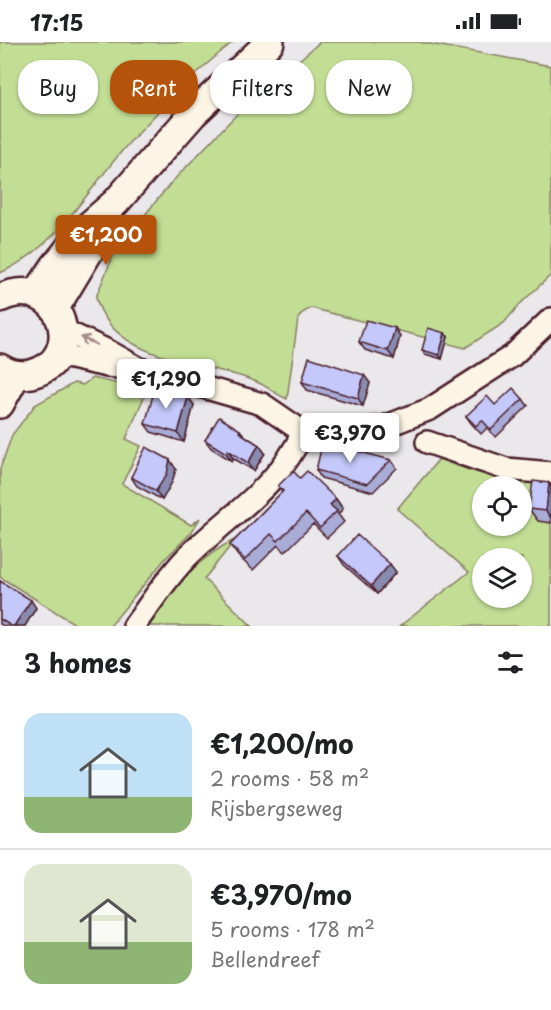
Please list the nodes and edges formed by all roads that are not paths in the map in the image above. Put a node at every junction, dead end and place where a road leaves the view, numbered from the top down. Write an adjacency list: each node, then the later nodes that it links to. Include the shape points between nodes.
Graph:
1 (270, 42): 4 (main road, via 193,114 116,202)
2 (0, 298): 4 (main road, via 24,292)
3 (551, 319): 7 (street, via 512,356 430,409 384,427 341,433)
4 (53, 322): 5 (main road, via 50,364 28,375); 7 (street, via 107,366 140,369 262,404)
5 (8, 372): 6 (main road)
6 (0, 404)
7 (303, 432): 10 (street, via 278,473 256,498 187,557)
8 (427, 442): 9 (street, via 506,469)
9 (551, 473)
10 (134, 626)

